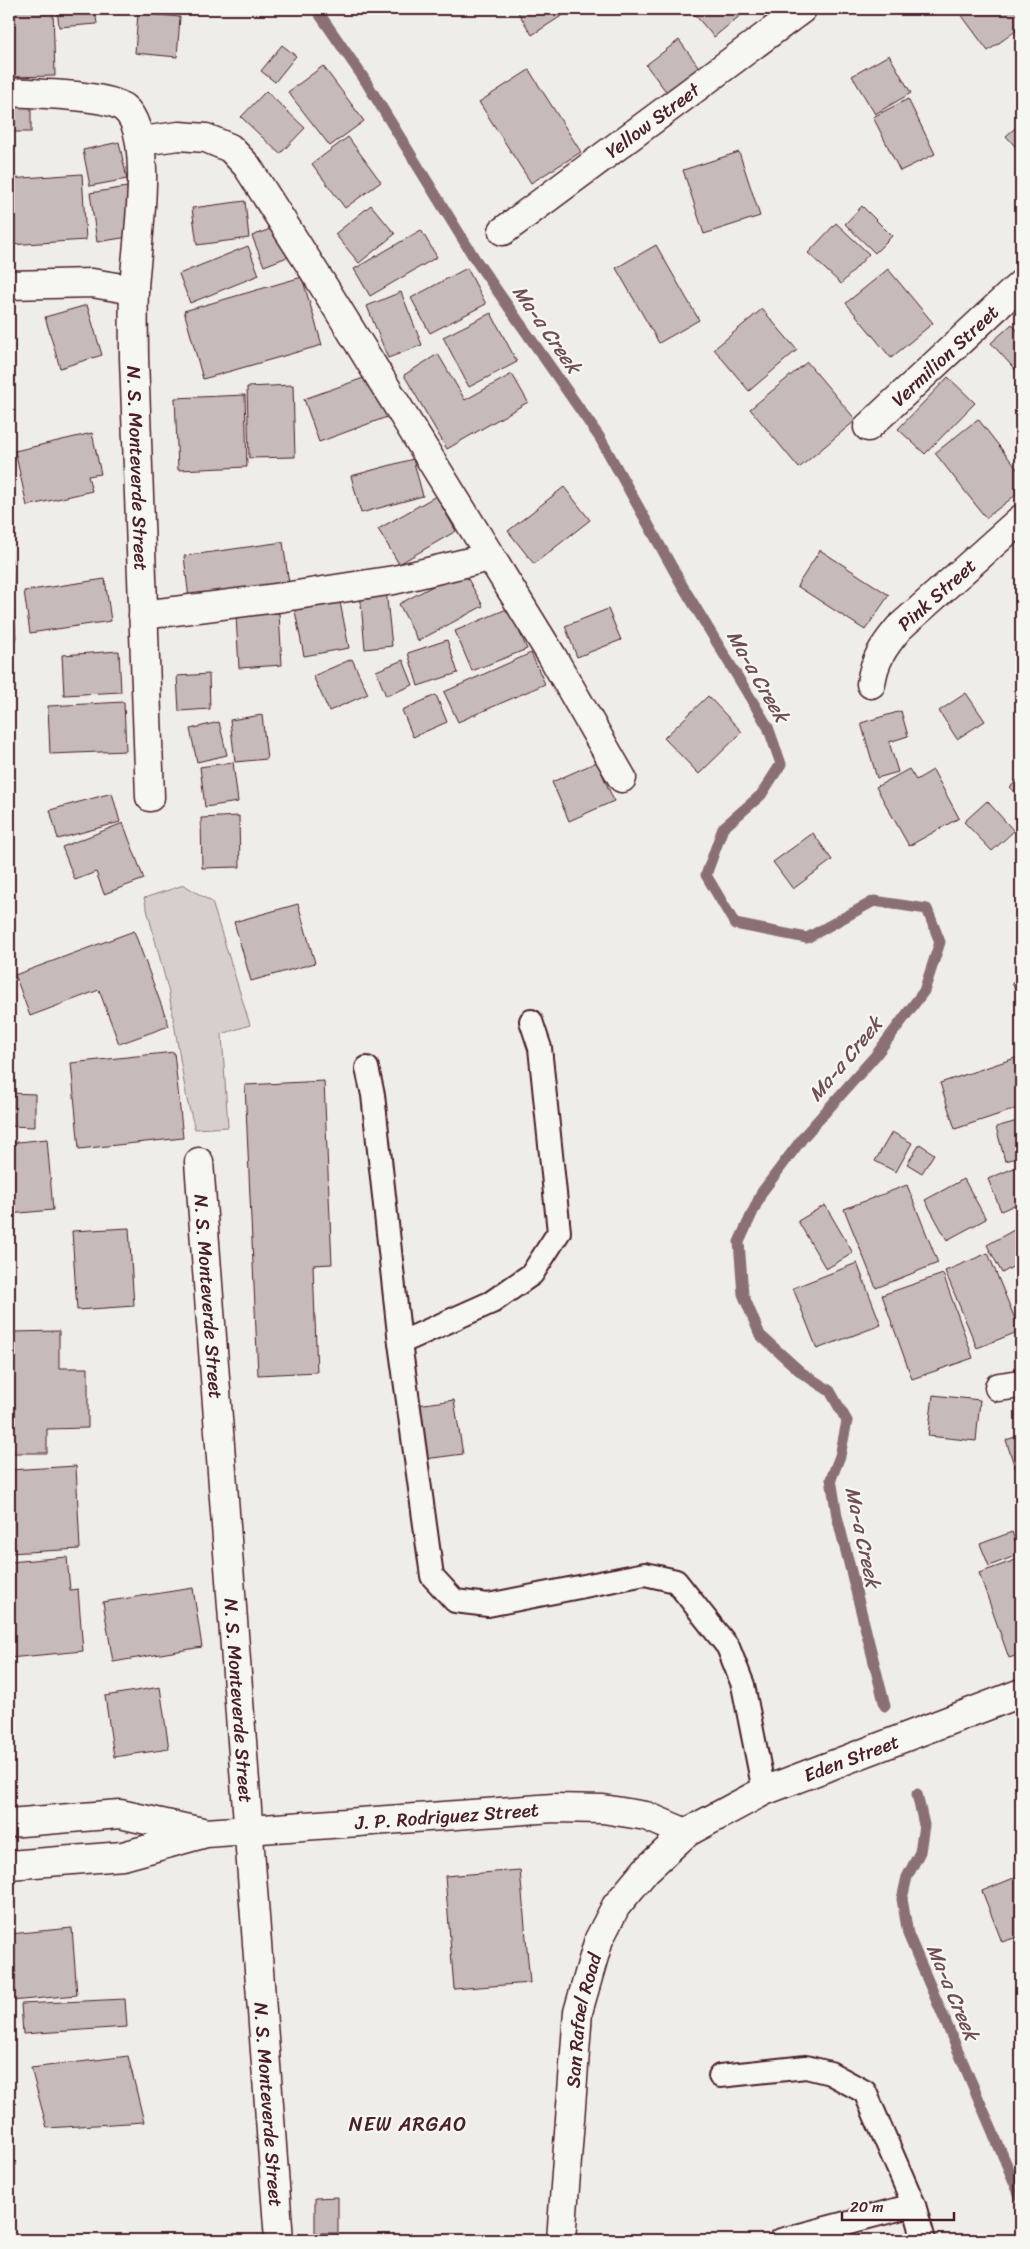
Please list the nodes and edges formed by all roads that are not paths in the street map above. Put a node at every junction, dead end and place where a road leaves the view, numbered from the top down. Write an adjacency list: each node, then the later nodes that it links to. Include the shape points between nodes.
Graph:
1 (802, 9): 4 (street, Yellow Street)
2 (9, 92): 3 (street, via 108,100 125,109 136,125)
3 (141, 141): 7 (street, N. S. Monteverde Street, via 142,175); 10 (street, via 180,136 206,138 230,148 247,166)
4 (503, 231)
5 (1021, 284): 8 (street, Vermilion Street)
6 (9, 285): 7 (street, via 92,283)
7 (134, 290): 11 (street, N. S. Monteverde Street)
8 (868, 427)
9 (1021, 519): 12 (street, Pink Street, via 899,628 882,648 873,666)
10 (490, 557): 11 (street, via 394,580); 13 (street)
11 (143, 615): 14 (street, N. S. Monteverde Street)
12 (871, 684)
13 (622, 778)
14 (150, 797)
15 (531, 1021): 18 (lane, via 540,1048 559,1232 532,1274 524,1280 492,1302)
16 (367, 1068): 18 (lane, via 373,1095)
17 (199, 1162): 22 (street, N. S. Monteverde Street)
18 (400, 1343): 20 (lane, via 432,1576 455,1600 488,1605 645,1574 676,1581 728,1647 743,1685)
19 (1021, 1693): 20 (street, Eden Street)
20 (764, 1791): 24 (street, Eden Street)
21 (9, 1823): 23 (street, J. P. Rodriguez Street, via 120,1814)
22 (247, 1831): 23 (street, J. P. Rodriguez Street); 24 (street, J. P. Rodriguez Street, via 553,1808 603,1809 646,1816); 28 (street, N. S. Monteverde Street)
23 (206, 1833): 25 (street, J. P. Rodriguez Street, via 123,1856)
24 (686, 1833): 29 (street, San Rafael Road, via 646,1870 616,1906 599,1939 586,1977 578,2012)
25 (9, 1865)
26 (720, 2076): 27 (lane, via 806,2067 830,2073 865,2092)
27 (914, 2205): 30 (lane); 31 (lane)
28 (279, 2240)
29 (561, 2240)
30 (781, 2240)
31 (924, 2240)

